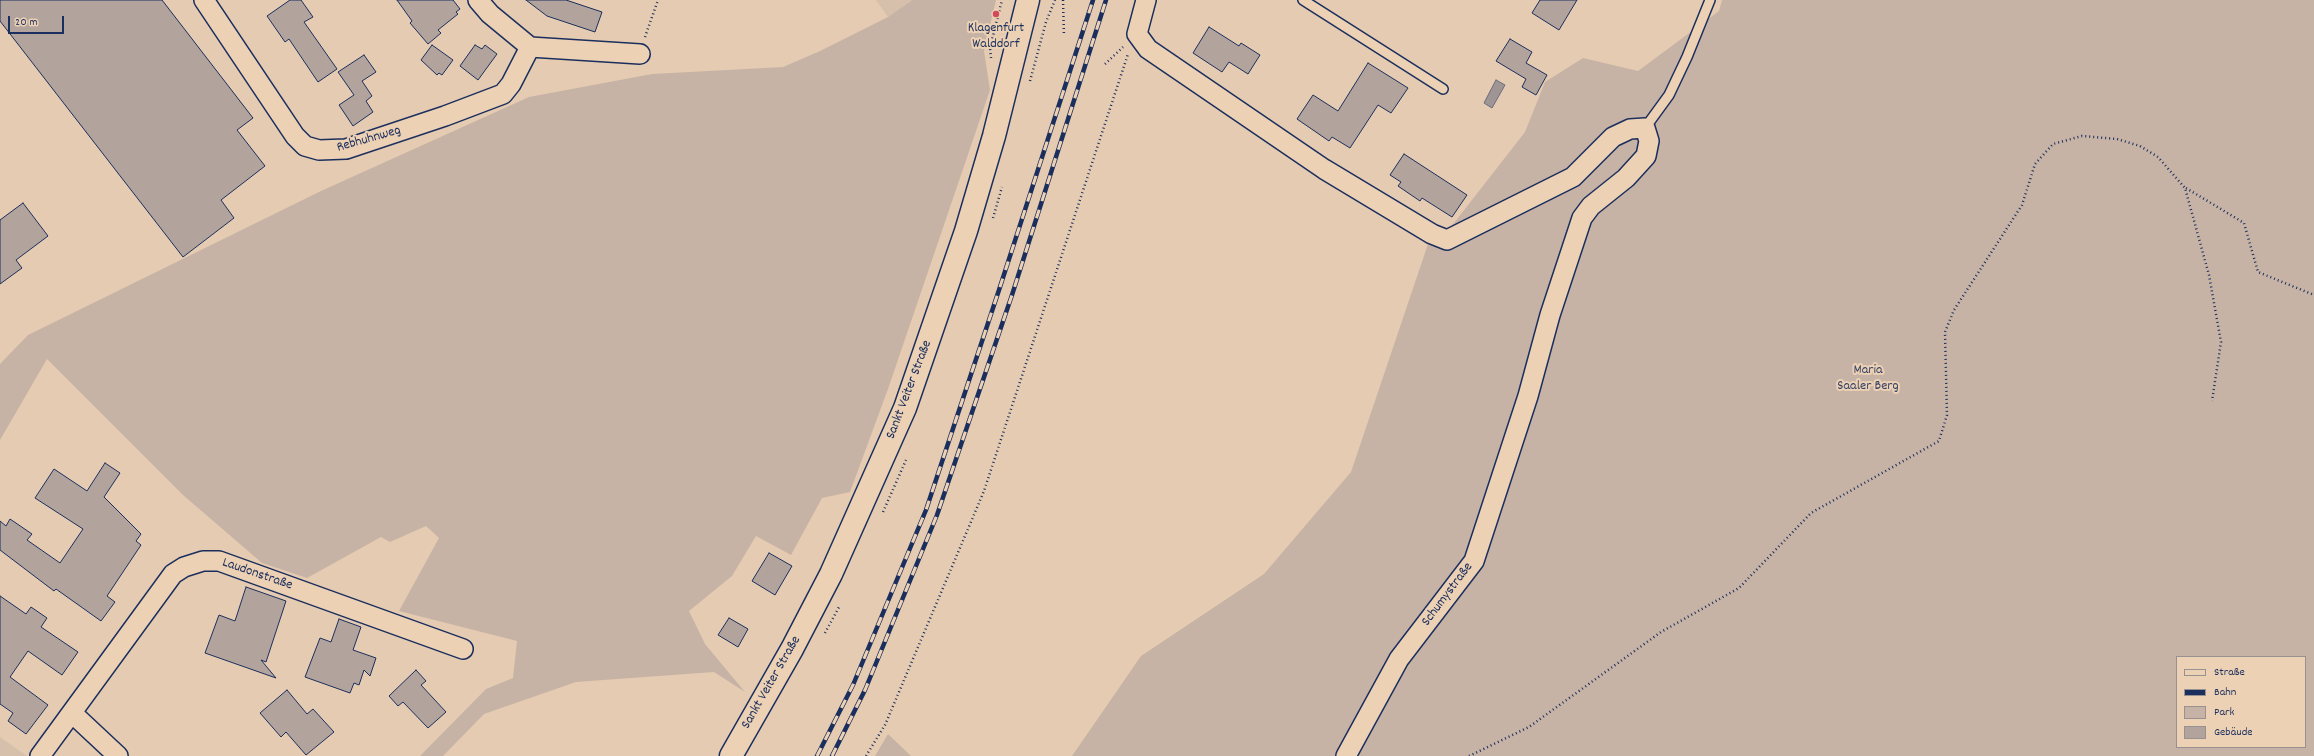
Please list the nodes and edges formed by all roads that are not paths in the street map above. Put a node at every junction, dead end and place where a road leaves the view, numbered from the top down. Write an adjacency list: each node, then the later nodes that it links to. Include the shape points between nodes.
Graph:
1 (204, 0): 7 (street, Rebhuhnweg, via 295,136 306,146 318,150 346,149 502,94 511,84)
2 (478, 0): 7 (street, via 490,14)
3 (1028, 0): 15 (main road, Sankt Veiter Straße, via 994,136 966,231 905,408 831,574 792,649)
4 (1146, 0): 10 (street, via 1137,34 1148,49 1318,165 1432,234 1447,240 1573,177 1613,137 1630,129)
5 (1303, 0): 9 (lane)
6 (1710, 0): 10 (lane, via 1688,57 1672,89)
7 (530, 47): 8 (street)
8 (640, 54)
9 (1443, 89)
10 (1645, 128): 16 (street, Schumystraße, via 1649,141 1646,156 1626,178 1591,206 1582,218 1474,561 1400,659)
11 (463, 650): 12 (street, Laudonstraße, via 219,561 203,561 184,567 173,574)
12 (72, 713): 13 (street, Laudonstraße); 14 (street)
13 (40, 756)
14 (118, 756)
15 (730, 756)
16 (1346, 756)

